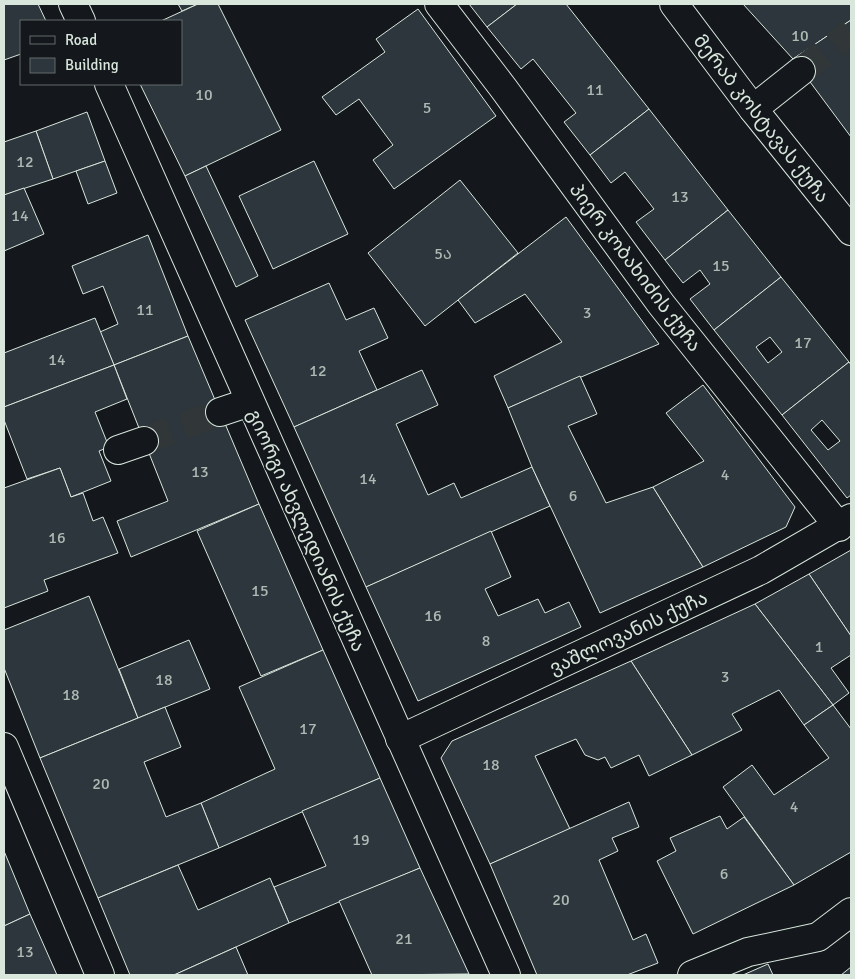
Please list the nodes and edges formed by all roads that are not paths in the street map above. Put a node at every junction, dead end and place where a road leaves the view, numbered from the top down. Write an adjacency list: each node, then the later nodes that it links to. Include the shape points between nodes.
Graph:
1 (73, 4): 4 (street)
2 (439, 4): 13 (street, პიერ კობახიძის ქუჩა, via 661,304)
3 (674, 4): 7 (street, მერაბ კოსტავას ქუჩა)
4 (81, 20)
5 (802, 70): 7 (street)
6 (109, 85): 9 (street, გიორგი ახვლედიანის ქუჩა)
7 (753, 109): 8 (street, მერაბ კოსტავას ქუჩა)
8 (851, 231)
9 (250, 402): 10 (street); 14 (street, გიორგი ახვლედიანის ქუჩა)
10 (220, 412)
11 (144, 441): 12 (street)
12 (118, 450)
13 (845, 523): 14 (street, ვაშლოვანის ქუჩა, via 761,570)
14 (400, 739): 18 (street, გიორგი ახვლედიანის ქუჩა)
15 (4, 747): 17 (street)
16 (851, 912): 19 (street, via 818,937 748,952)
17 (100, 975)
18 (506, 975)
19 (692, 975)

